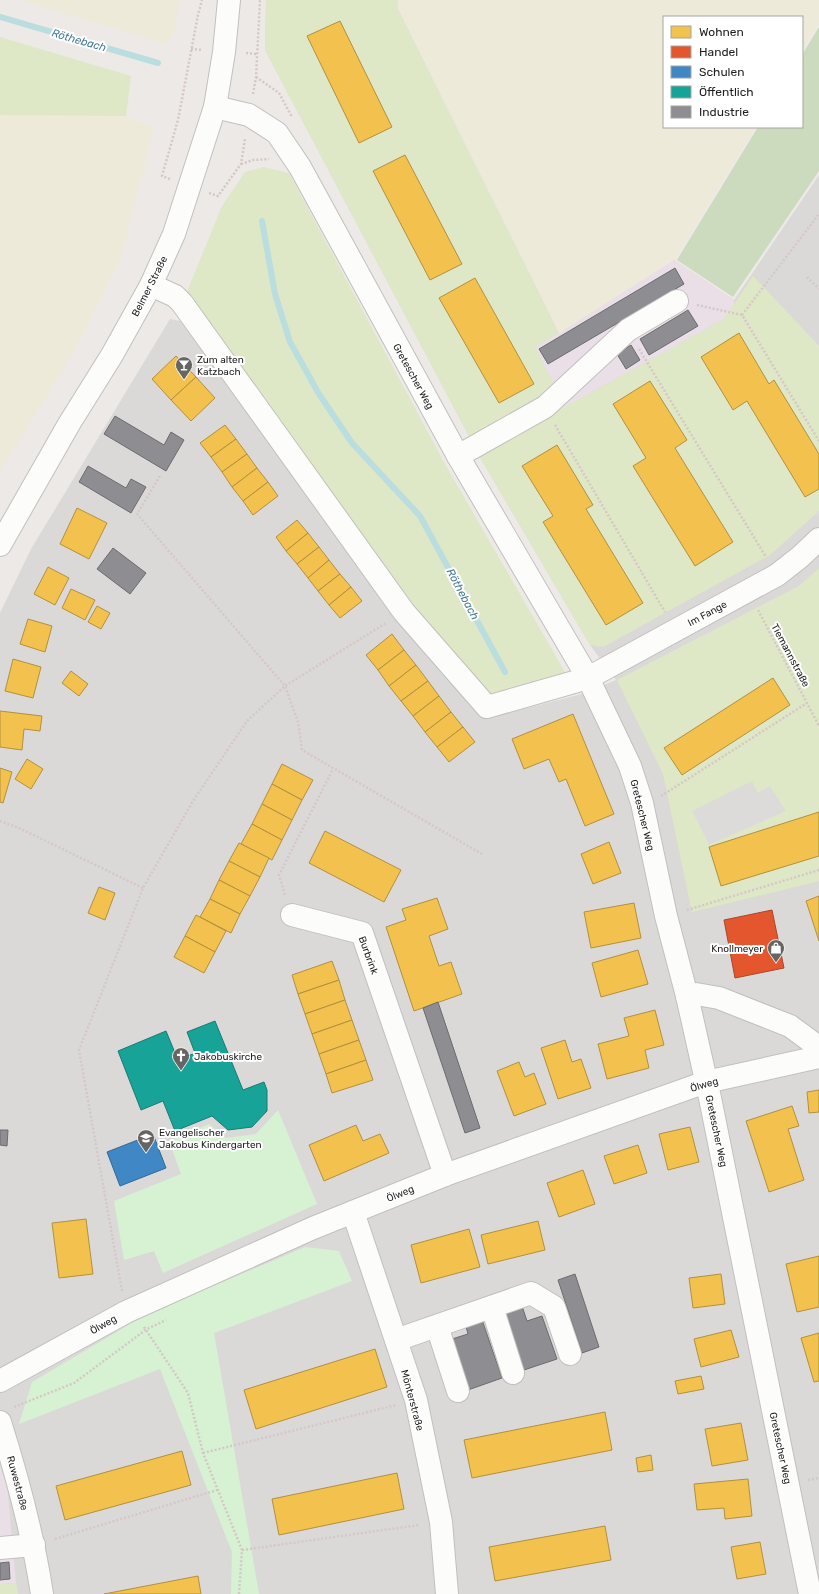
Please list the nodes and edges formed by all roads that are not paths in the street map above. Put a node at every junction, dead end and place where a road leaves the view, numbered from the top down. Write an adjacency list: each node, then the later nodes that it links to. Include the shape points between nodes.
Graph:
1 (229, 0): 2 (street, Belmer Straße)
2 (215, 107): 3 (street, Belmer Straße, via 174,234); 5 (street, Gretescher Weg, via 249,115 277,133 300,167)
3 (150, 285): 7 (street, Belmer Straße, via 112,355 69,424); 8 (street, via 175,296 182,303 404,612 487,708)
4 (678, 301): 5 (street, via 628,330 544,407)
5 (458, 456): 8 (street, Gretescher Weg)
6 (819, 539): 8 (street, Im Fange, via 777,575 749,592)
7 (0, 545)
8 (588, 678): 10 (street, Gretescher Weg, via 630,766 642,803 666,916)
9 (292, 916): 14 (street, Burbrink, via 362,933)
10 (687, 996): 11 (street, via 696,994 719,998 790,1026 802,1033); 13 (street, Gretescher Weg)
11 (819, 1051)
12 (819, 1057): 13 (street, Ölweg)
13 (706, 1082): 14 (street, Ölweg); 28 (street, Gretescher Weg)
14 (445, 1175): 15 (street, Ölweg)
15 (352, 1212): 18 (street, Mönterstraße); 21 (street, Ölweg, via 126,1312)
16 (492, 1307): 17 (street); 19 (street, via 531,1293 554,1307); 20 (street)
17 (437, 1326): 18 (street); 22 (street)
18 (396, 1340): 27 (street, Mönterstraße, via 416,1400 441,1522)
19 (570, 1354)
20 (513, 1373)
21 (0, 1381)
22 (458, 1392)
23 (4, 1416): 24 (street, Ruwestraße)
24 (34, 1545): 25 (street); 26 (street, Ruwestraße)
25 (0, 1548)
26 (42, 1594)
27 (447, 1594)
28 (810, 1594)

